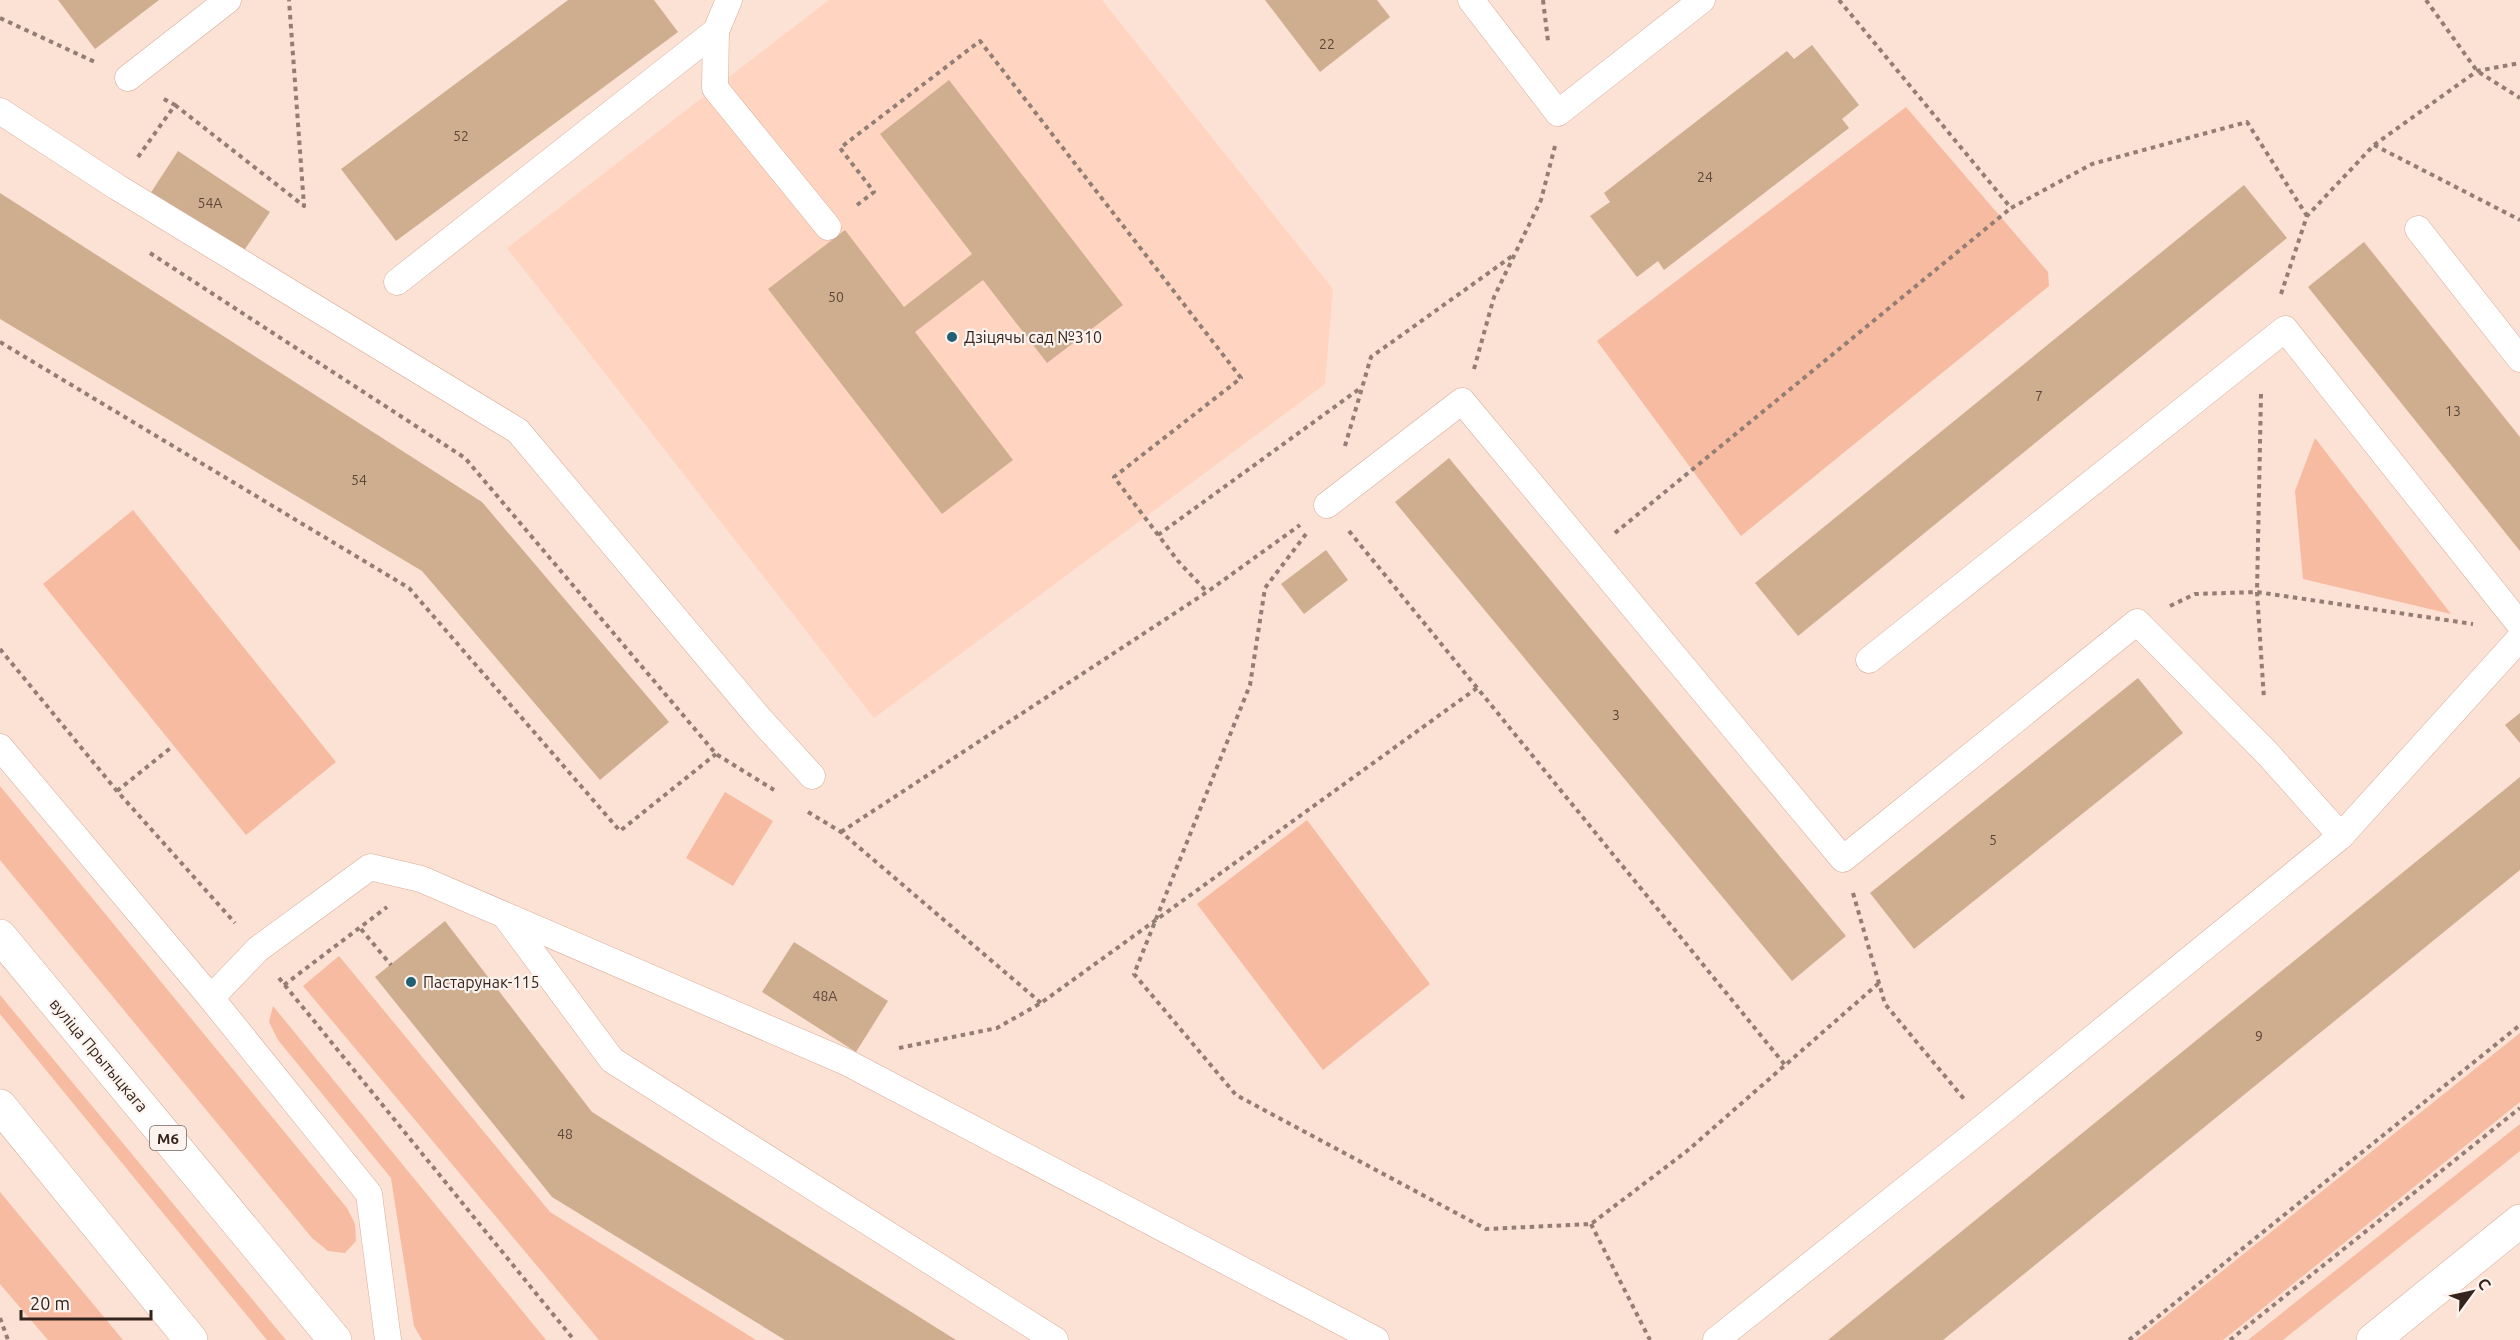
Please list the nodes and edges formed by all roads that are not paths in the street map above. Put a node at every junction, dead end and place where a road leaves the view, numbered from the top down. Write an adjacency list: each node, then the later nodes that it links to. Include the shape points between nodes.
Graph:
1 (228, 0): 6 (lane)
2 (729, 0): 5 (lane)
3 (1471, 0): 4 (lane, via 1558,113)
4 (1702, 0)
5 (716, 31): 8 (lane, via 715,88); 10 (lane)
6 (128, 78)
7 (0, 111): 17 (lane, via 117,187 518,431)
8 (828, 228)
9 (2418, 229): 11 (lane)
10 (397, 282)
11 (2520, 359)
12 (1327, 505): 18 (lane, via 1462,401 1843,859 2137,622 2267,753)
13 (2520, 625): 15 (lane, via 2285,329)
14 (2520, 638): 18 (lane)
15 (1869, 660)
16 (0, 747): 21 (lane)
17 (812, 776)
18 (2341, 836): 29 (lane)
19 (505, 916): 21 (lane, via 421,879 370,867 258,949); 27 (lane, via 612,1060); 28 (lane, via 846,1062)
20 (0, 936): 25 (main road, вуліца Прытыцкага / М6)
21 (211, 998): 26 (lane, via 369,1194)
22 (0, 1106): 24 (main road)
23 (2520, 1221): 30 (main road)
24 (192, 1340)
25 (335, 1340)
26 (388, 1340)
27 (1055, 1340)
28 (1376, 1340)
29 (1716, 1340)
30 (2373, 1340)

